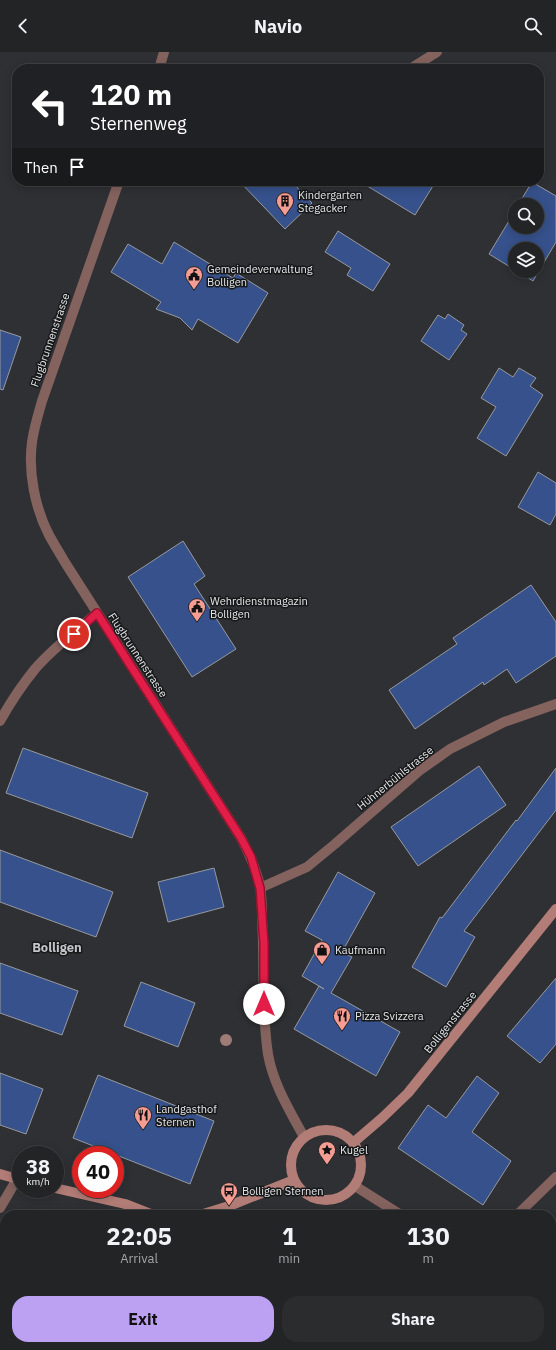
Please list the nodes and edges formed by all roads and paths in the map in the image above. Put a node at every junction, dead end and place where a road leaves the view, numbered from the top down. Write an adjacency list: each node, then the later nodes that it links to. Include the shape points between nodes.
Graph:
1 (164, 52): 3 (street)
2 (437, 52): 4 (street)
3 (160, 64)
4 (418, 64)
5 (117, 186): 6 (street, Flugbrunnenstrasse, via 42,401 32,444 31,464 40,513 52,540)
6 (97, 613): 8 (street, via 35,670); 9 (street, Flugbrunnenstrasse, via 241,838 251,857)
7 (556, 704): 9 (street, Hühnerbühlstrasse, via 504,722 450,749 419,771 307,867)
8 (0, 721)
9 (260, 888): 11 (street, Flugbrunnenstrasse, via 264,943 264,1019 268,1054 285,1103)
10 (556, 909): 12 (main road, Bolligenstrasse, via 408,1093)
11 (304, 1137): 12 (main road, via 312,1132 330,1130 339,1132); 16 (main road, via 295,1148 291,1162)
12 (354, 1142): 17 (main road, via 362,1169)
13 (0, 1174): 14 (main road)
14 (12, 1177)
15 (556, 1177): 24 (street)
16 (294, 1180): 17 (main road, via 308,1196 328,1201 348,1194); 22 (main road)
17 (355, 1186): 23 (street)
18 (12, 1190): 20 (street)
19 (64, 1190): 21 (main road)
20 (0, 1208)
21 (140, 1210)
22 (216, 1210)
23 (393, 1210)
24 (522, 1210)

